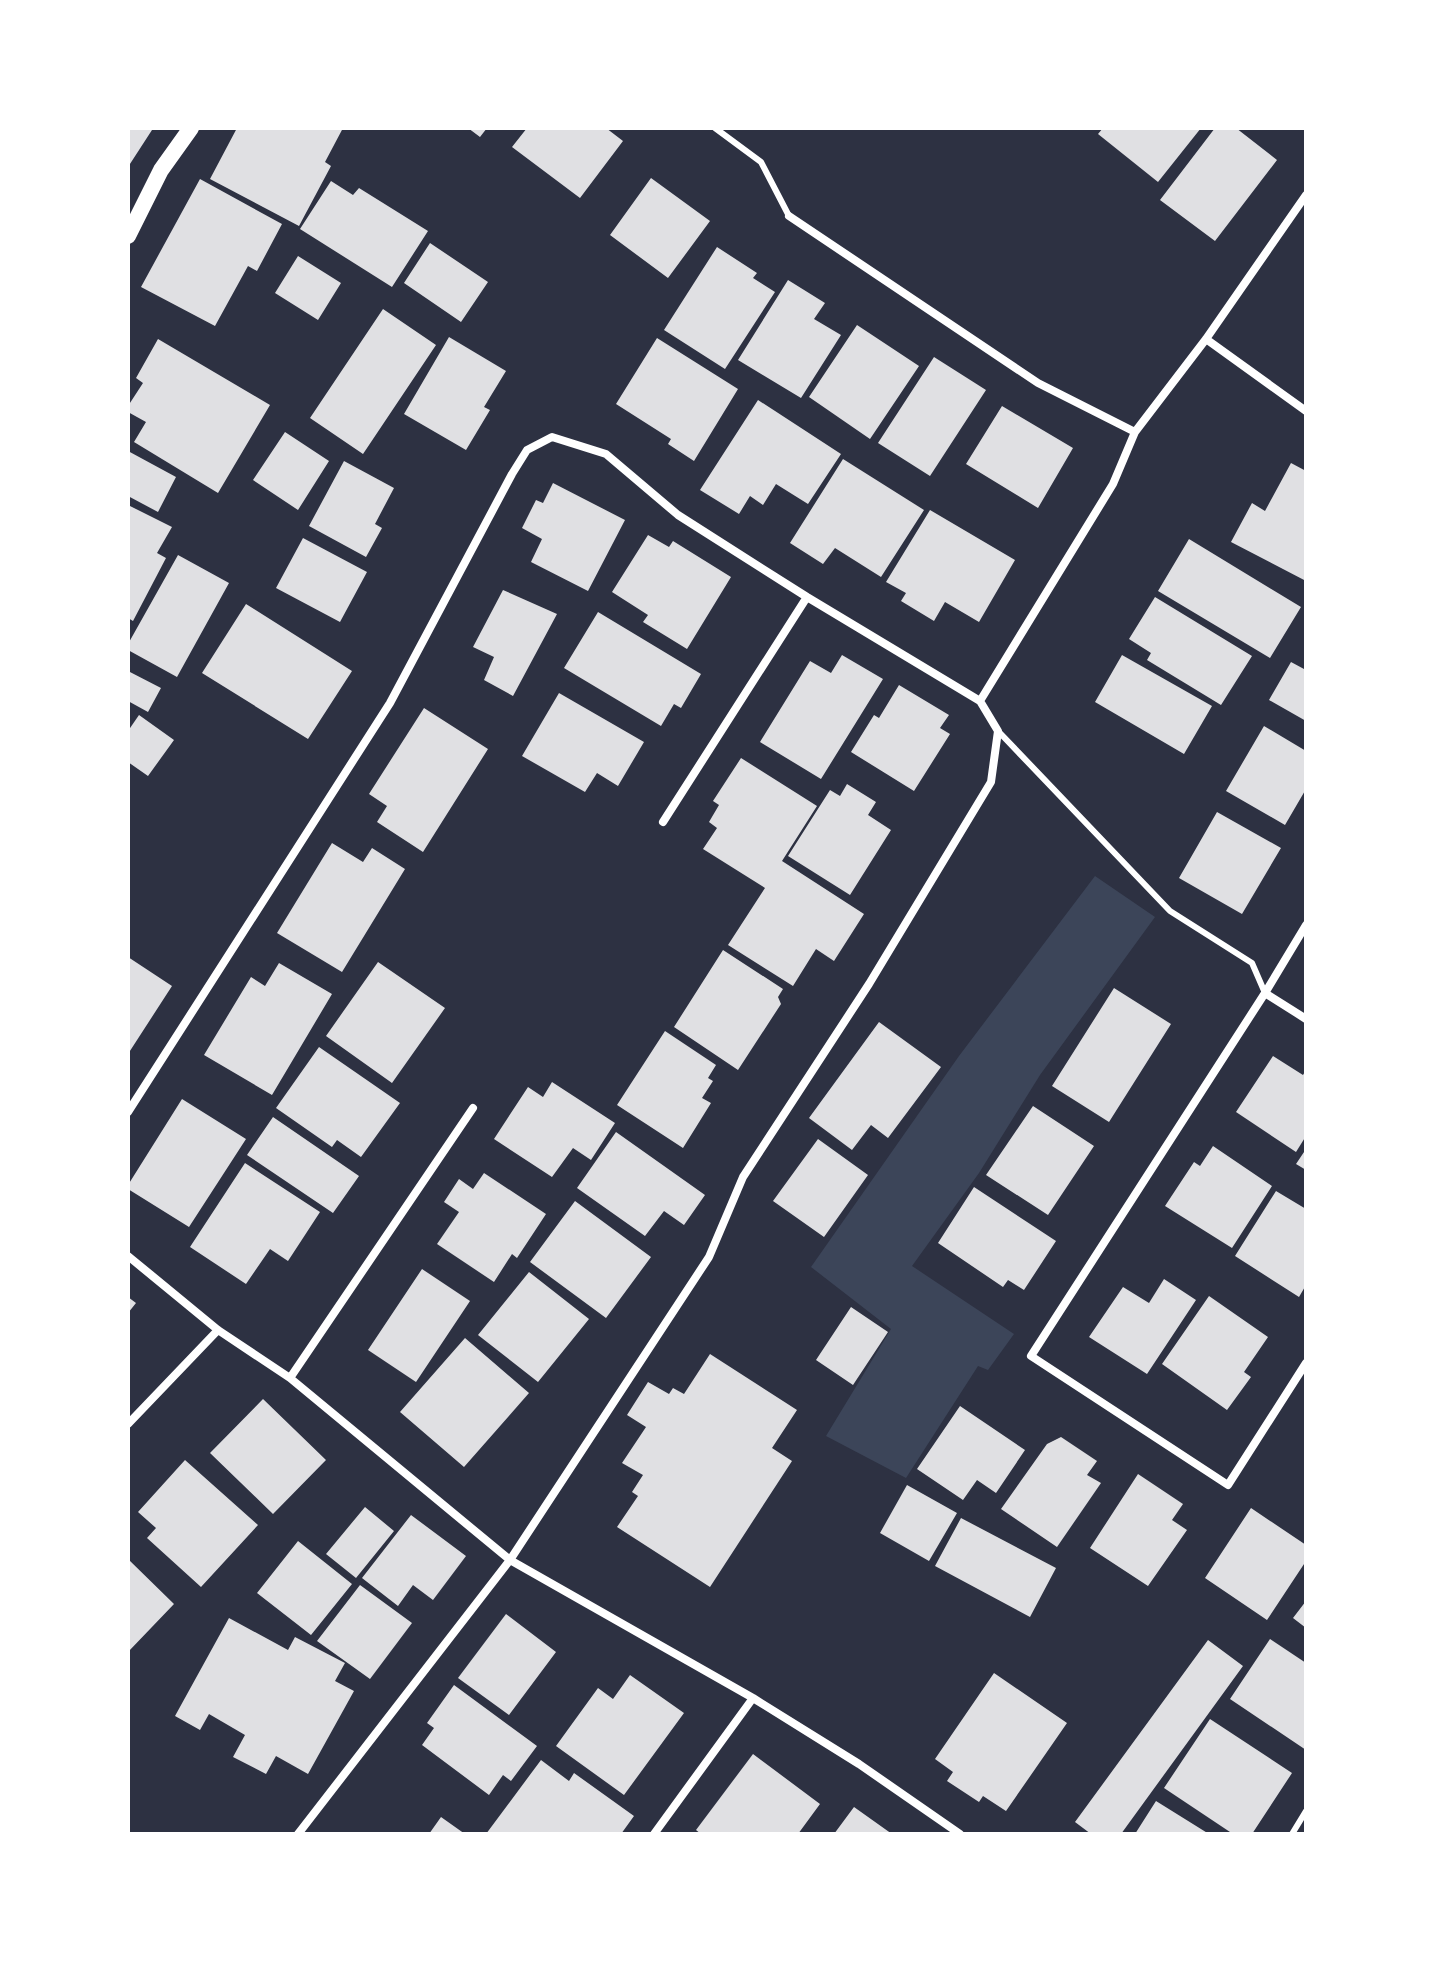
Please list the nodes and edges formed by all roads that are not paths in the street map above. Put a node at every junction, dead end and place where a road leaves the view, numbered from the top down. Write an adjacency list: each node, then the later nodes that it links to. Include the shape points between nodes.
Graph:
1 (191, 128): 5 (main road, via 161,170)
2 (715, 128): 4 (lane, via 761,162)
3 (1306, 195): 6 (street)
4 (789, 216): 8 (street, via 1038,383)
5 (128, 236)
6 (1206, 339): 7 (street); 8 (street)
7 (1306, 411)
8 (1135, 432): 10 (street, via 1113,484)
9 (807, 597): 10 (street); 12 (street); 17 (street, via 678,515 606,454 552,437 527,450 390,703)
10 (980, 701): 11 (street)
11 (998, 731): 14 (lane, via 1170,911 1252,963); 23 (street, via 991,782 869,984 743,1177 709,1257)
12 (663, 822)
13 (1306, 925): 14 (street)
14 (1265, 993): 15 (street); 20 (street, via 1031,1356 1228,1485)
15 (1306, 1019)
16 (473, 1108): 21 (street)
17 (128, 1112)
18 (128, 1256): 19 (street)
19 (218, 1330): 21 (street); 22 (street)
20 (1306, 1363)
21 (290, 1378): 23 (street)
22 (128, 1424)
23 (510, 1560): 24 (street); 26 (street)
24 (753, 1698): 27 (street); 28 (street)
25 (1306, 1811): 29 (lane)
26 (298, 1834)
27 (654, 1834)
28 (960, 1834)
29 (1292, 1834)

